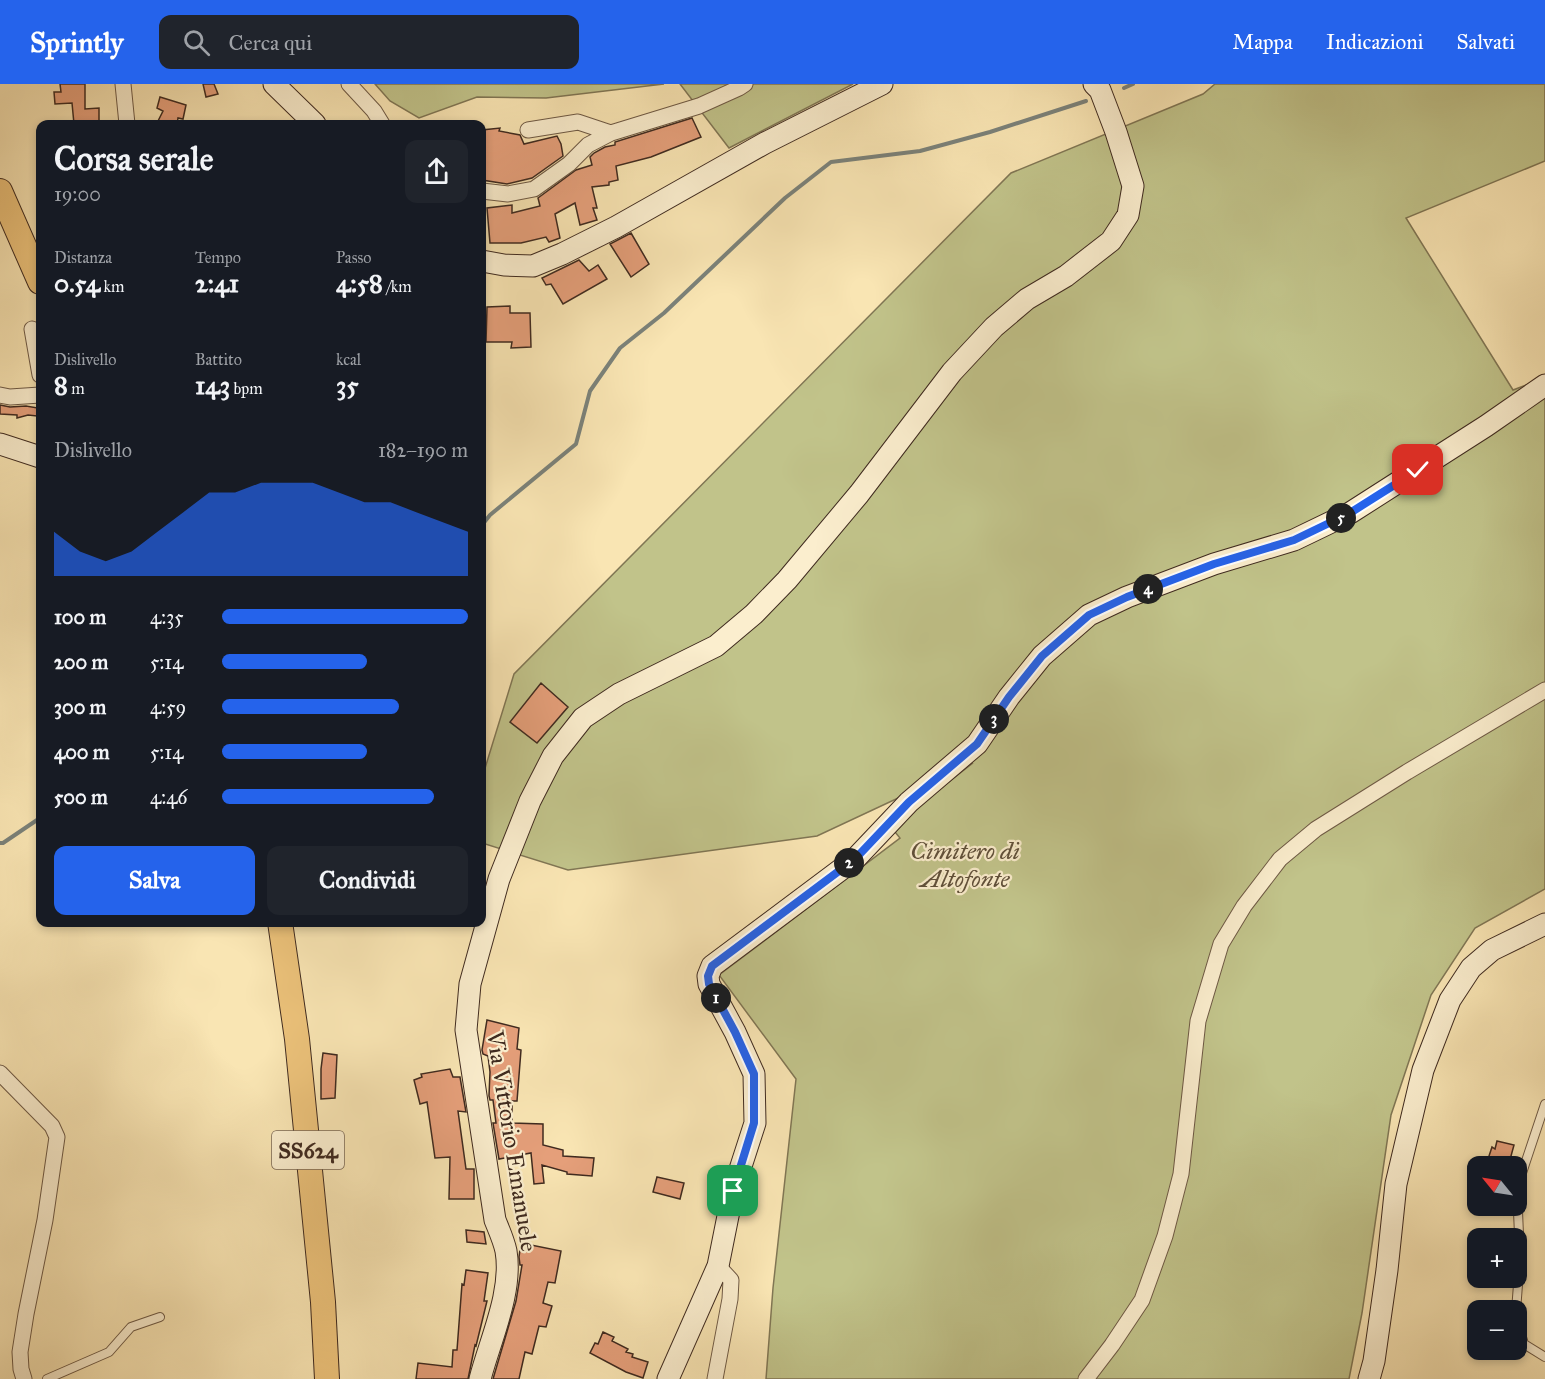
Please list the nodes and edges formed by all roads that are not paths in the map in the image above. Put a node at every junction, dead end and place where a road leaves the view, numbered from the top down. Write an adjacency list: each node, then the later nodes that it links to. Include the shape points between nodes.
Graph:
1 (123, 84): 7 (street)
2 (274, 84): 8 (main road)
3 (349, 84): 9 (street)
4 (745, 84): 11 (street, via 699,106)
5 (882, 84): 14 (main road, via 562,254 533,266)
6 (1094, 84): 25 (main road, Via Vittorio Emanuele, via 1112,121 1133,186 1128,215 1111,241 1066,276 1027,299 994,327 952,372 802,563 754,614 716,646 619,694 583,718 553,756 530,801 499,879)
7 (127, 120)
8 (311, 120)
9 (380, 120)
10 (528, 130): 11 (street, via 578,122)
11 (611, 133): 13 (street, via 588,145 534,189 508,194)
12 (0, 191): 15 (main road)
13 (486, 191)
14 (486, 262)
15 (36, 273)
16 (32, 329): 17 (street)
17 (36, 352)
18 (1545, 385): 30 (main road, via 1350,513 1294,540 1214,564 1089,615 1042,656 977,744 909,802 855,859 712,966 709,984 754,1074 754,1123 733,1191)
19 (0, 395): 20 (street)
20 (36, 395)
21 (0, 444): 22 (main road)
22 (36, 456)
23 (1545, 690): 42 (street, via 1316,829 1280,859 1244,906 1221,944 1198,1021 1181,1174 1165,1236 1142,1300)
24 (1545, 924): 35 (main road, via 1492,950 1471,968 1450,1000 1424,1070 1396,1184)
25 (486, 926)
26 (281, 927): 38 (main road, SS624, via 297,1039)
27 (486, 927): 39 (main road, Via Vittorio Emanuele, via 470,984 465,1030 495,1220 507,1264 500,1313)
28 (0, 1073): 36 (street, via 52,1126 57,1137 20,1352)
29 (1545, 1104): 31 (lane, via 1517,1188 1520,1258)
30 (718, 1266): 40 (main road); 41 (street, via 731,1280)
31 (1517, 1300)
32 (160, 1317): 37 (lane, via 131,1326 109,1352)
33 (1527, 1346): 34 (lane)
34 (1545, 1358)
35 (1373, 1373)
36 (24, 1379)
37 (47, 1379)
38 (327, 1379)
39 (480, 1379)
40 (668, 1379)
41 (715, 1379)
42 (1086, 1379)

